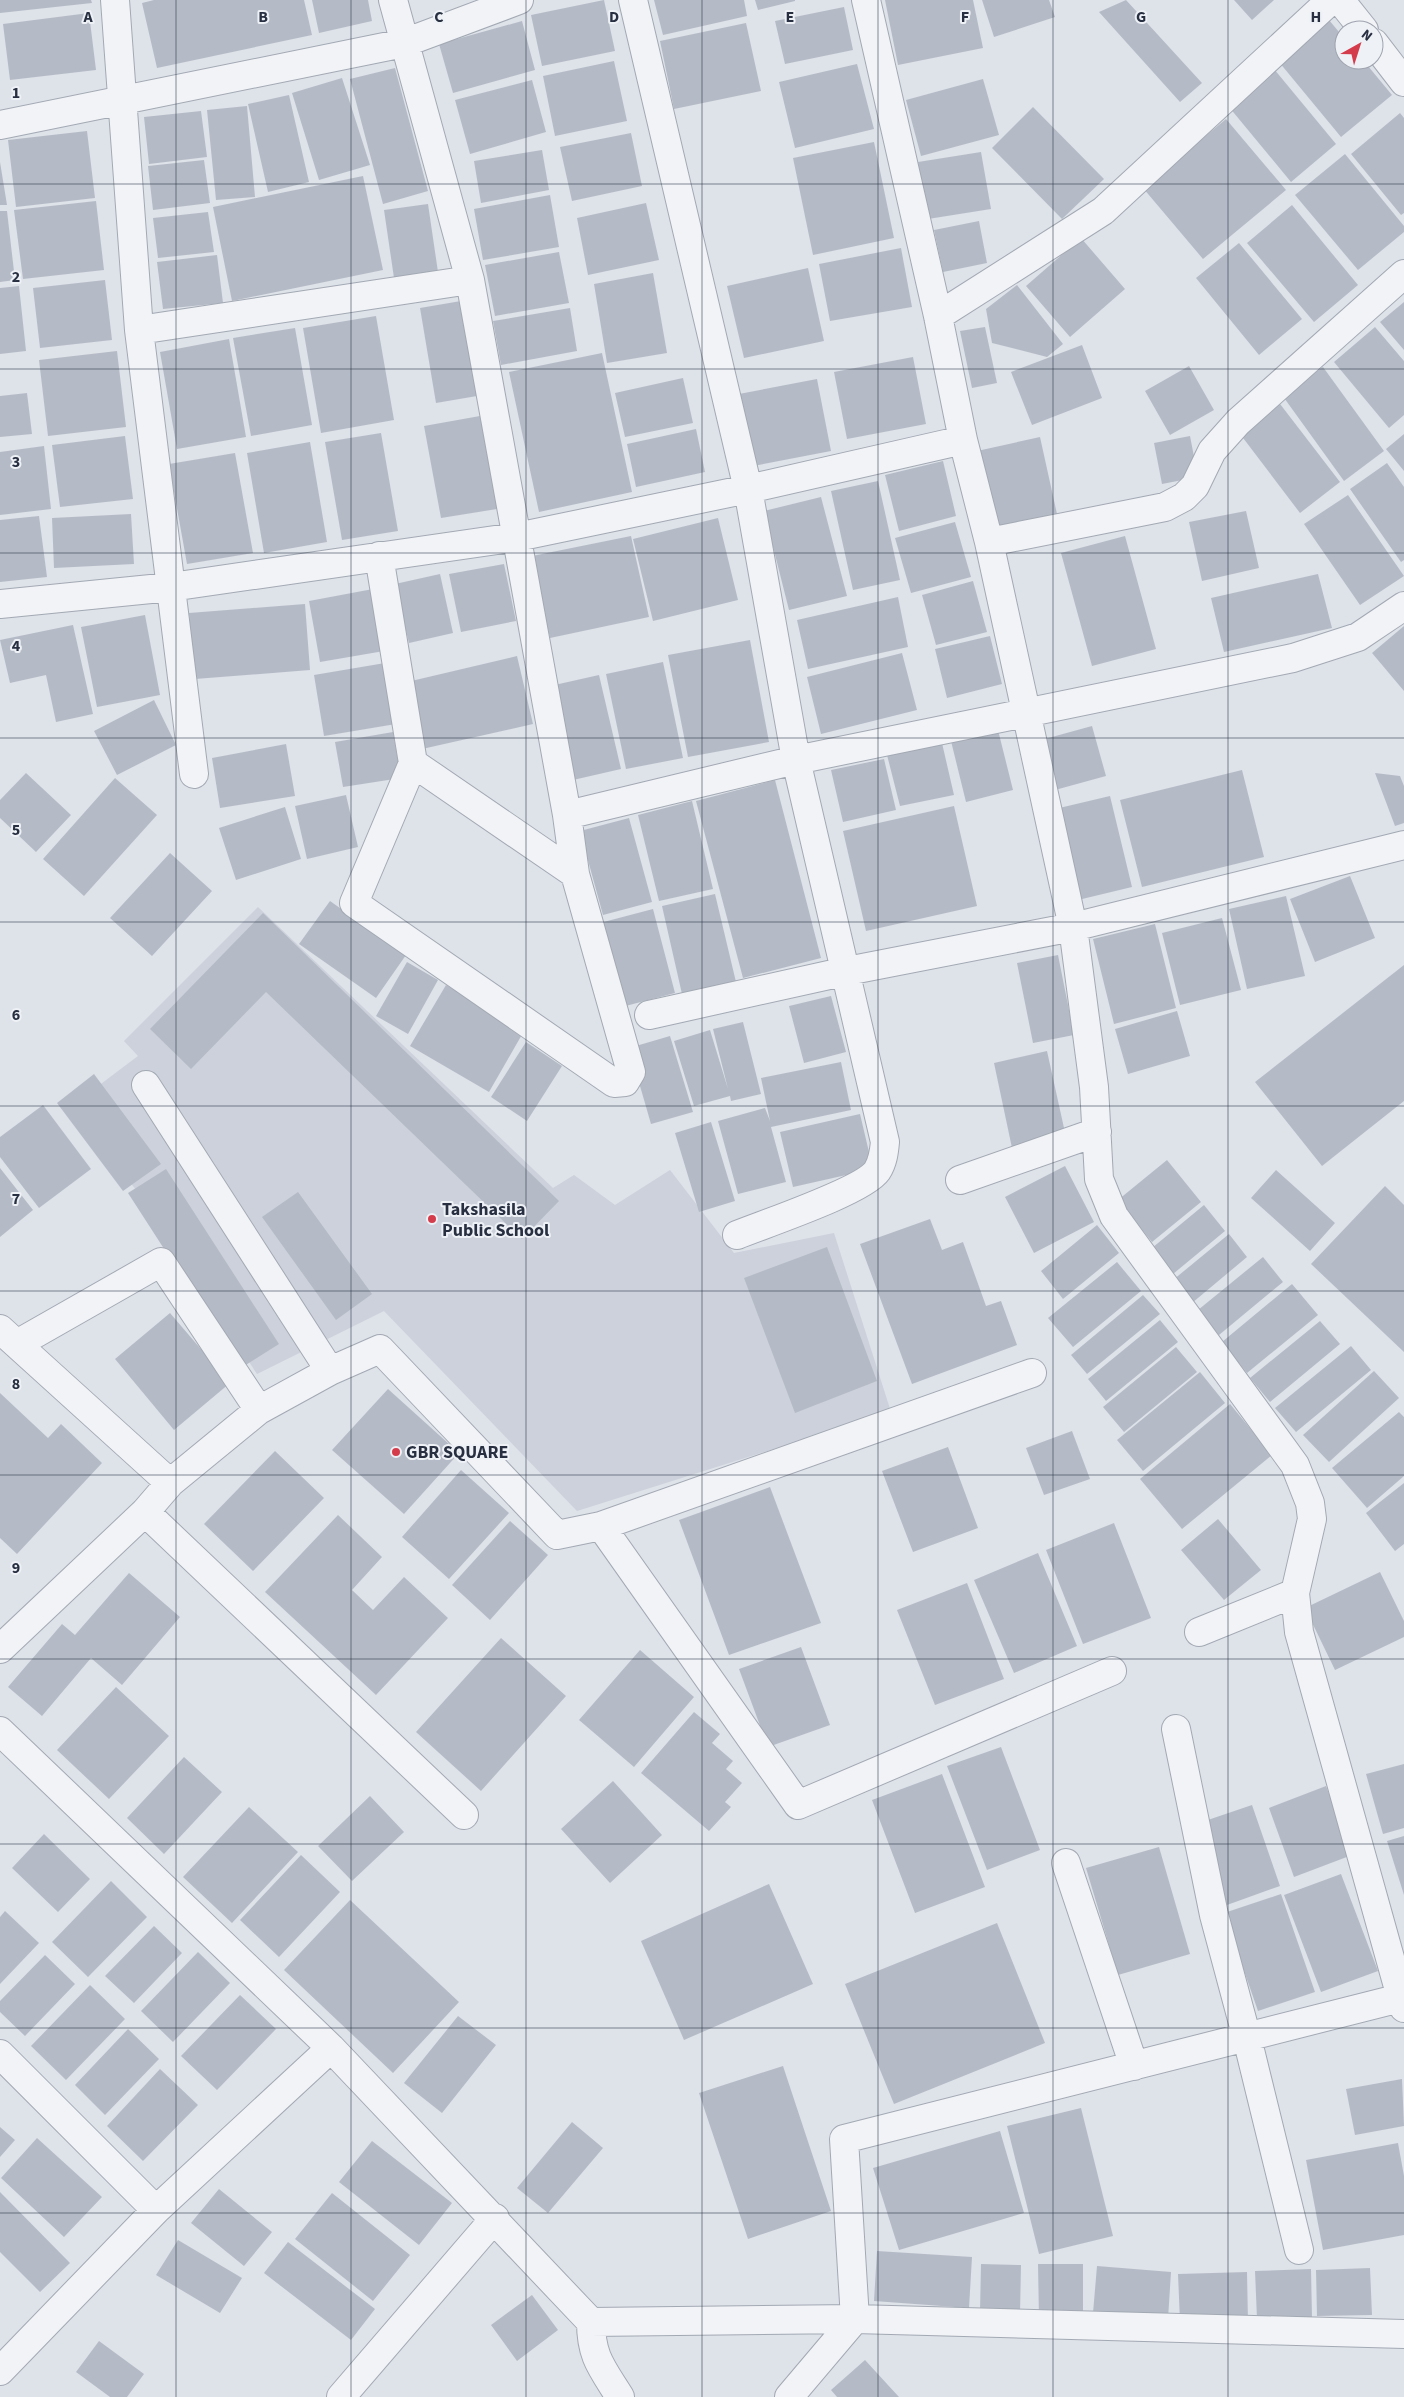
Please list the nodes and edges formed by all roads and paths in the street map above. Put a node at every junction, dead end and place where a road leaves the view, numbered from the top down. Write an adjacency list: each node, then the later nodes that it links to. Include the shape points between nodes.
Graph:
1 (115, 0): 12 (street)
2 (393, 0): 9 (street)
3 (519, 0): 9 (street)
4 (633, 0): 19 (street)
5 (866, 0): 16 (street)
6 (1330, 0): 16 (street, via 1103,211)
7 (1340, 0): 8 (street)
8 (1356, 20)
9 (404, 43): 12 (street); 15 (street)
10 (1384, 54): 11 (street)
11 (1402, 74)
12 (121, 100): 13 (street); 17 (street)
13 (0, 124)
14 (1404, 274): 21 (street, via 1233,427 1212,451 1196,486 1184,497 1165,507)
15 (470, 280): 17 (street); 20 (street)
16 (938, 316): 18 (street)
17 (139, 330): 23 (street)
18 (963, 440): 19 (street); 21 (street)
19 (748, 489): 20 (street); 27 (street)
20 (517, 538): 22 (street); 30 (street)
21 (989, 542): 26 (street)
22 (379, 556): 23 (street); 28 (street)
23 (171, 587): 24 (street); 29 (street)
24 (0, 604)
25 (1404, 606): 26 (street, via 1358,637 1293,658)
26 (1026, 714): 27 (street); 33 (street)
27 (796, 760): 30 (street); 34 (street)
28 (413, 763): 32 (street); 32 (street, via 354,903 614,1083 625,1082 631,1072)
29 (194, 774)
30 (567, 815): 32 (street)
31 (1404, 846): 33 (street)
32 (575, 874)
33 (1073, 927): 34 (street); 37 (street)
34 (846, 971): 35 (street); 39 (street, via 885,1142 884,1157 876,1172 858,1186)
35 (650, 1015)
36 (146, 1085): 41 (street)
37 (1097, 1132): 38 (street); 47 (street, via 1099,1179 1114,1216 1295,1465 1310,1503 1312,1519)
38 (960, 1180)
39 (737, 1235)
40 (9, 1336): 43 (street, via 162,1262); 44 (street)
41 (330, 1370): 43 (street); 46 (street, via 380,1349 557,1535)
42 (1032, 1374): 46 (street)
43 (259, 1410): 44 (street)
44 (170, 1483): 45 (street)
45 (145, 1512): 49 (street); 53 (street)
46 (601, 1526): 50 (street, via 798,1805)
47 (1294, 1594): 48 (street); 55 (street, via 1299,1632)
48 (1199, 1632)
49 (0, 1649)
50 (1112, 1671)
51 (1176, 1729): 56 (street, via 1214,1916)
52 (0, 1730): 57 (street)
53 (464, 1815)
54 (1066, 1863): 59 (street)
55 (1403, 2001): 56 (street)
56 (1247, 2038): 59 (street); 62 (street)
57 (331, 2048): 60 (street); 61 (street)
58 (0, 2054): 60 (street)
59 (1134, 2066): 63 (street, via 844,2140)
60 (156, 2210): 66 (street)
61 (494, 2218): 64 (street); 67 (street)
62 (1299, 2250)
63 (855, 2319): 64 (street); 65 (street); 69 (street)
64 (592, 2322): 68 (street, via 591,2341 595,2358)
65 (1404, 2334)
66 (0, 2371)
67 (342, 2397)
68 (620, 2397)
69 (789, 2397)

